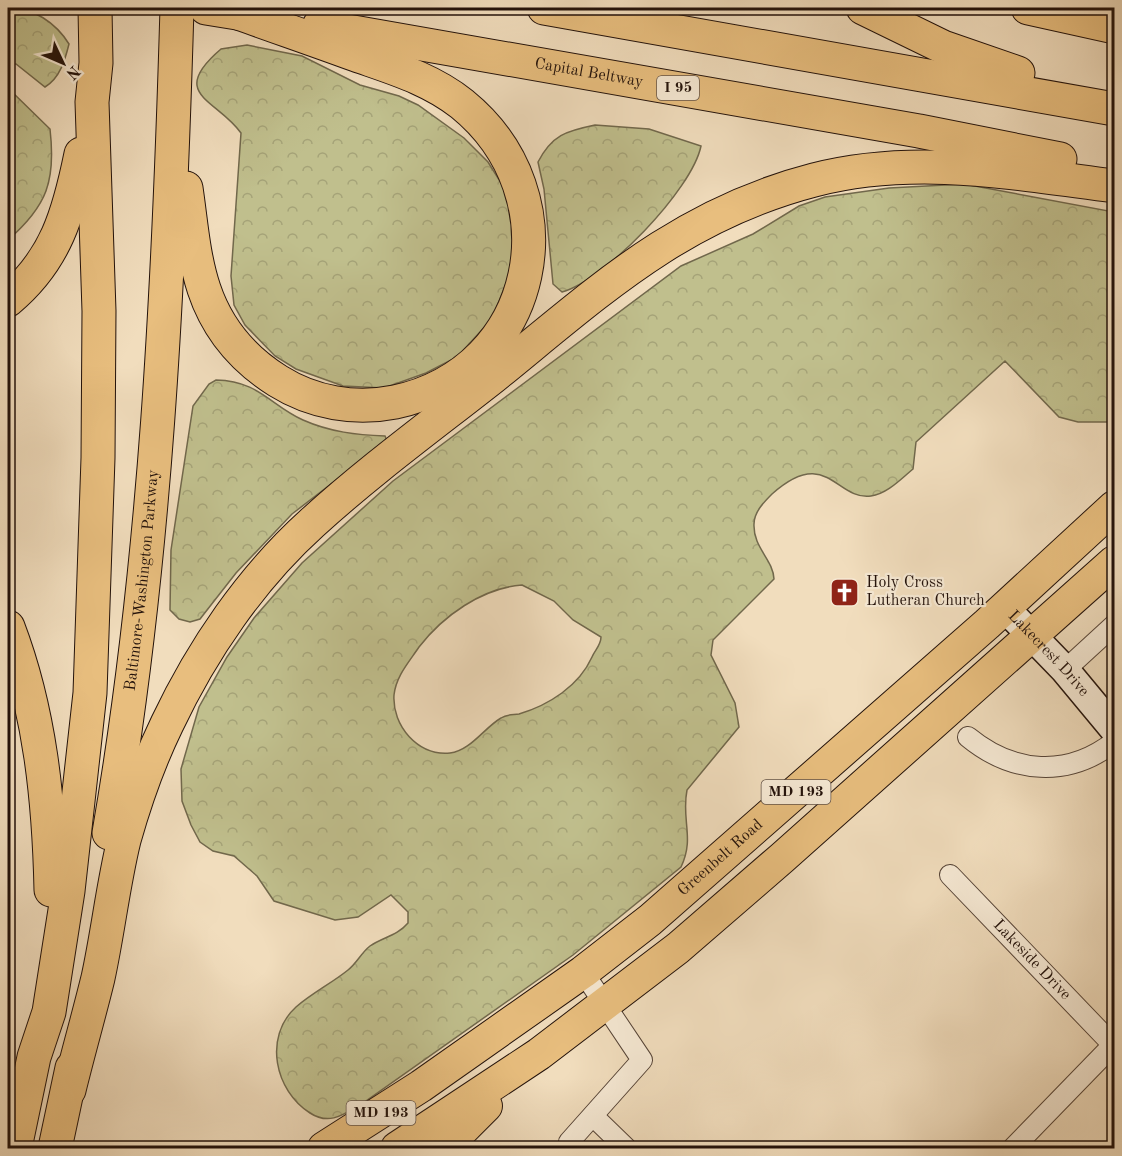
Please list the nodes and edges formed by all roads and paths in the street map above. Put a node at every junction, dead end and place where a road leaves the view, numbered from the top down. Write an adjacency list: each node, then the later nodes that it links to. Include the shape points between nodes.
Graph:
1 (95, 8): 10 (highway)
2 (177, 8): 9 (highway, Baltimore-Washington Parkway)
3 (206, 8): 7 (highway, Capital Beltway / I 95)
4 (544, 8): 12 (highway)
5 (862, 8): 11 (highway, via 975,60)
6 (1028, 8): 8 (highway)
7 (241, 14): 9 (highway, via 417,77 461,104 494,136 518,177 530,227 526,277 519,298 484,353 432,390 367,406 303,394 263,372 229,338 204,289 190,224); 13 (highway, Capital Beltway / I 95, via 860,120)
8 (1114, 27)
9 (174, 90): 32 (highway, Baltimore-Washington Parkway, via 165,311 139,608 112,816)
10 (92, 102): 15 (highway, via 72,198 60,234 26,285); 31 (highway, via 99,311 90,693 49,1012)
11 (1114, 102)
12 (1114, 109)
13 (1114, 169)
14 (1114, 186): 32 (highway, via 964,167 907,165 814,180 726,210 622,272 310,525 247,594 217,635 166,725 124,842 98,976)
15 (8, 300)
16 (1114, 507): 18 (main road, Greenbelt Road / MD 193)
17 (1114, 562): 21 (main road, MD 193)
18 (1005, 608): 21 (street, Lakecrest Drive); 27 (main road, Greenbelt Road / MD 193, via 677,898)
19 (1114, 625): 22 (street)
20 (8, 627): 31 (highway, via 30,695 50,831 51,890 35,1011)
21 (1033, 636): 22 (street, Lakecrest Drive); 28 (main road, MD 193, via 734,901)
22 (1065, 670): 23 (street, Lakecrest Drive)
23 (1114, 729)
24 (968, 737): 25 (street, via 992,756 1041,768 1057,768 1088,759)
25 (1114, 742)
26 (950, 875): 29 (street, Lakeside Drive)
27 (583, 972): 28 (street); 37 (main road, Greenbelt Road / MD 193, via 422,1086)
28 (606, 1005): 30 (main road, MD 193); 33 (street, via 642,1060)
29 (1114, 1046): 41 (street, Lakeside Drive)
30 (539, 1054): 38 (main road, MD 193); 39 (main road)
31 (34, 1057): 35 (highway)
32 (69, 1090): 36 (highway, Baltimore-Washington Parkway)
33 (593, 1116): 34 (street); 40 (street)
34 (572, 1145)
35 (15, 1149)
36 (55, 1149)
37 (324, 1149)
38 (397, 1149)
39 (444, 1149)
40 (626, 1149)
41 (1013, 1149)

